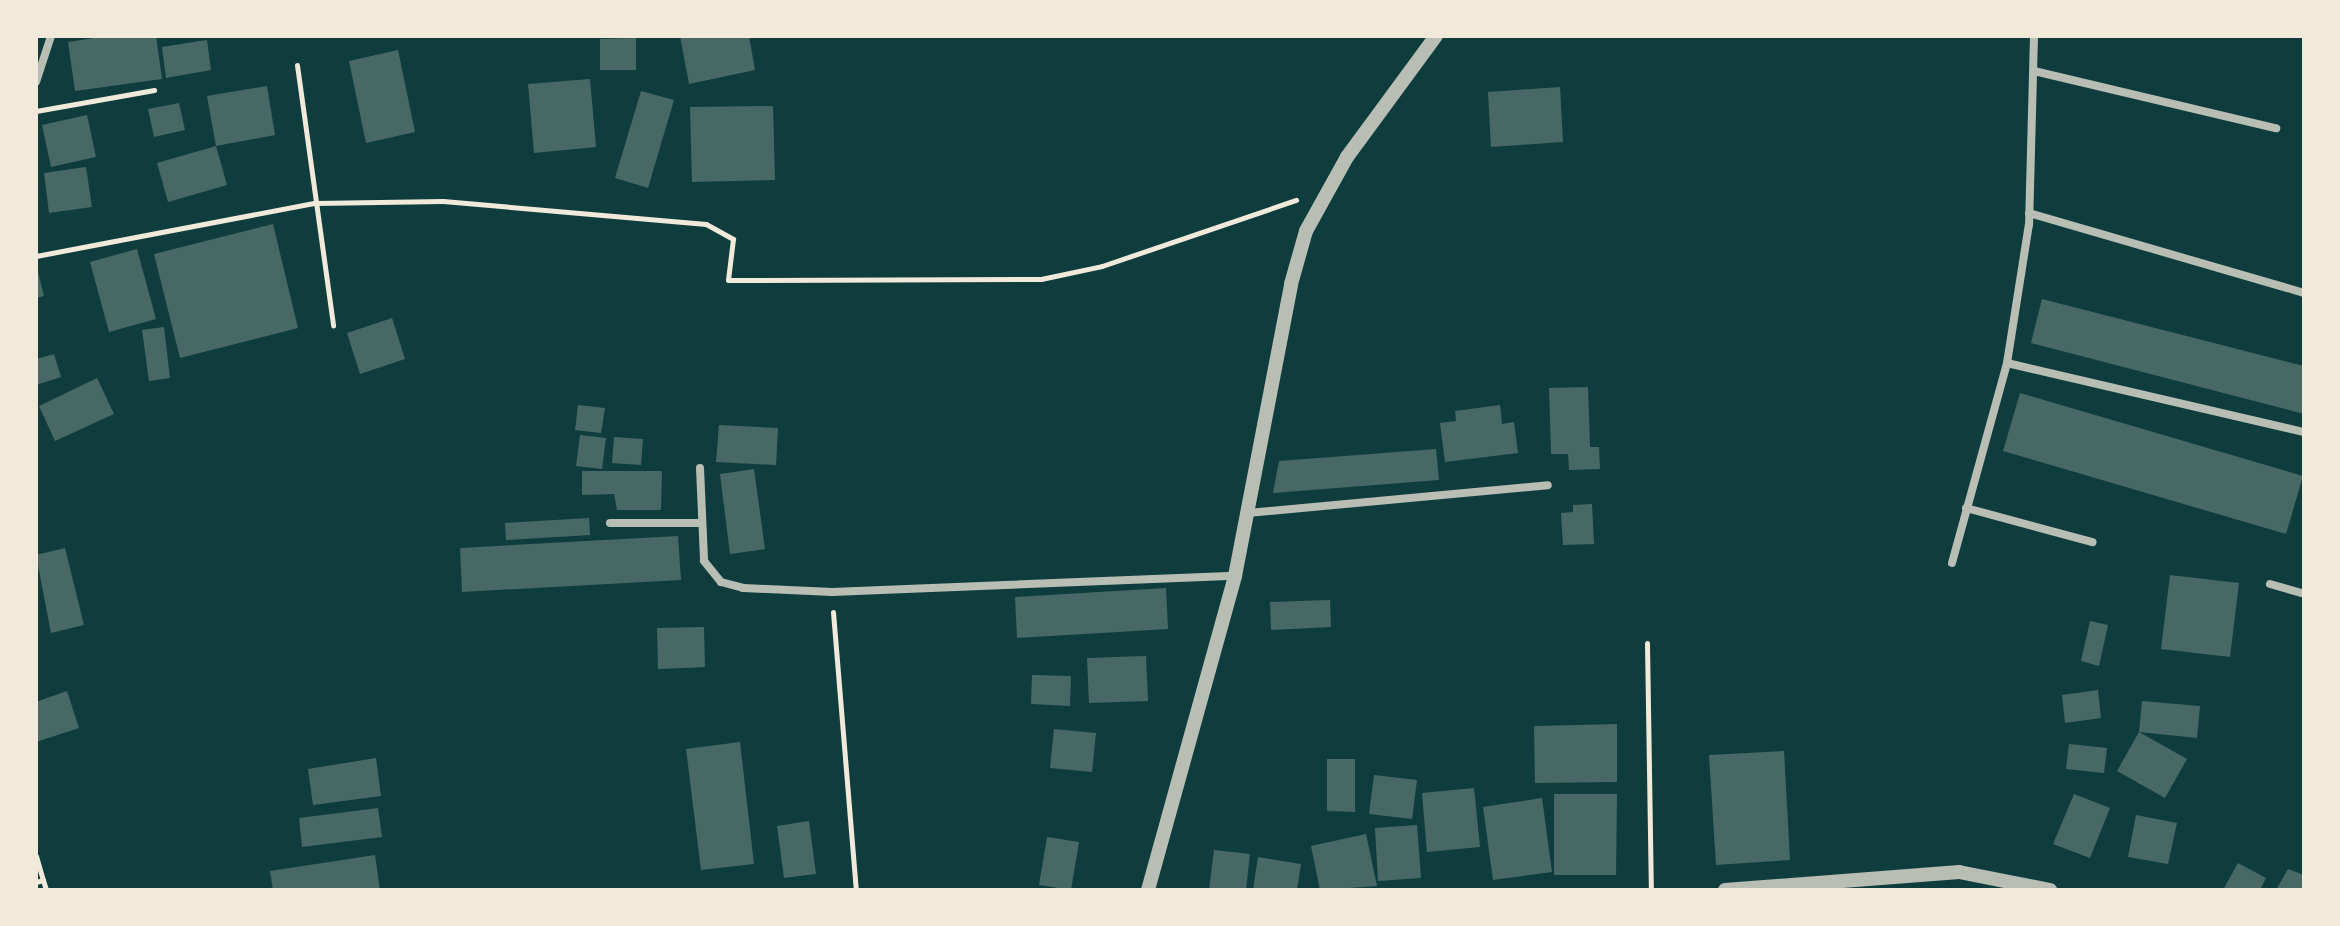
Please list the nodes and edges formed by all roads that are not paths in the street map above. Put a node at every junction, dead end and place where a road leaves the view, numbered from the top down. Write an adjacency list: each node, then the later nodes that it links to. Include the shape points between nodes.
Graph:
1 (51, 36): 5 (street)
2 (1436, 36): 14 (street, via 1313,211 1291,284)
3 (2034, 36): 4 (street)
4 (2034, 71): 6 (street); 7 (street)
5 (36, 82)
6 (2276, 128)
7 (2029, 213): 8 (street); 9 (street)
8 (2304, 293)
9 (2007, 363): 10 (street); 13 (street)
10 (2304, 432)
11 (700, 468): 16 (street)
12 (1548, 485): 14 (street)
13 (1966, 508): 17 (street); 18 (street)
14 (1248, 513): 19 (street)
15 (610, 523): 16 (street)
16 (701, 523): 19 (street, via 704,561 721,582 832,592)
17 (2092, 542)
18 (1952, 563)
19 (1235, 576): 22 (street)
20 (2270, 584): 21 (street)
21 (2304, 594)
22 (1148, 890)
23 (1725, 890): 24 (street, via 1959,872)
24 (2050, 890)

